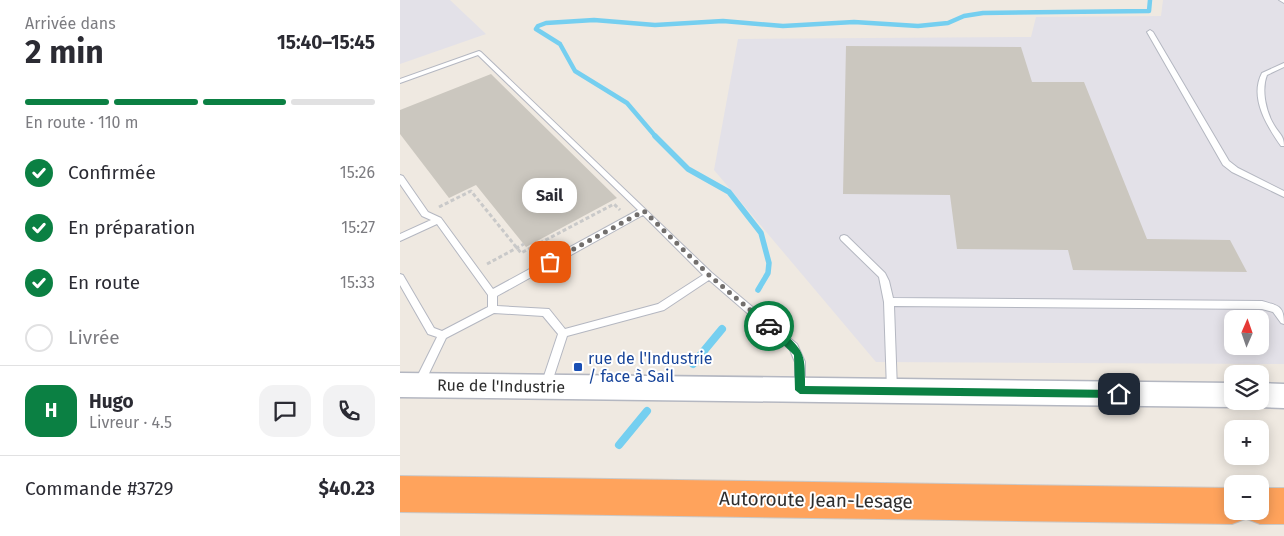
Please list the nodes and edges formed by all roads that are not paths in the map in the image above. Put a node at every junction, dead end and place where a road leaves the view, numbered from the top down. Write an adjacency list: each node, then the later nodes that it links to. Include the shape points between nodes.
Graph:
1 (1150, 32): 6 (lane, via 1226,163)
2 (1284, 65): 4 (lane, via 1264,74 1261,100 1270,126)
3 (400, 81): 7 (lane, via 479,52)
4 (1284, 144)
5 (400, 178): 8 (lane, via 425,214)
6 (1284, 194)
7 (644, 211): 11 (lane); 13 (lane)
8 (438, 220): 9 (lane); 13 (lane)
9 (400, 238)
10 (844, 238): 14 (lane, via 882,275)
11 (709, 275): 17 (lane, via 661,307); 21 (lane, via 794,347 800,362)
12 (400, 277): 18 (lane, via 431,331)
13 (492, 294): 15 (lane)
14 (889, 302): 16 (lane, via 1262,305 1276,309); 22 (lane)
15 (493, 308): 17 (lane, via 546,312); 18 (lane)
16 (1284, 320)
17 (563, 333): 20 (lane)
18 (443, 335): 19 (lane)
19 (409, 385): 20 (street, Rue de l'Industrie)
20 (545, 387): 21 (street, Rue de l'Industrie)
21 (800, 390): 22 (street, Rue de l'Industrie)
22 (892, 391): 23 (street, Rue de l'Industrie)
23 (1224, 395)
24 (1269, 395): 25 (street)
25 (1284, 396)
26 (400, 494): 27 (highway, Autoroute Jean-Lesage)
27 (1224, 506)
28 (1269, 506): 29 (highway)
29 (1284, 506)

